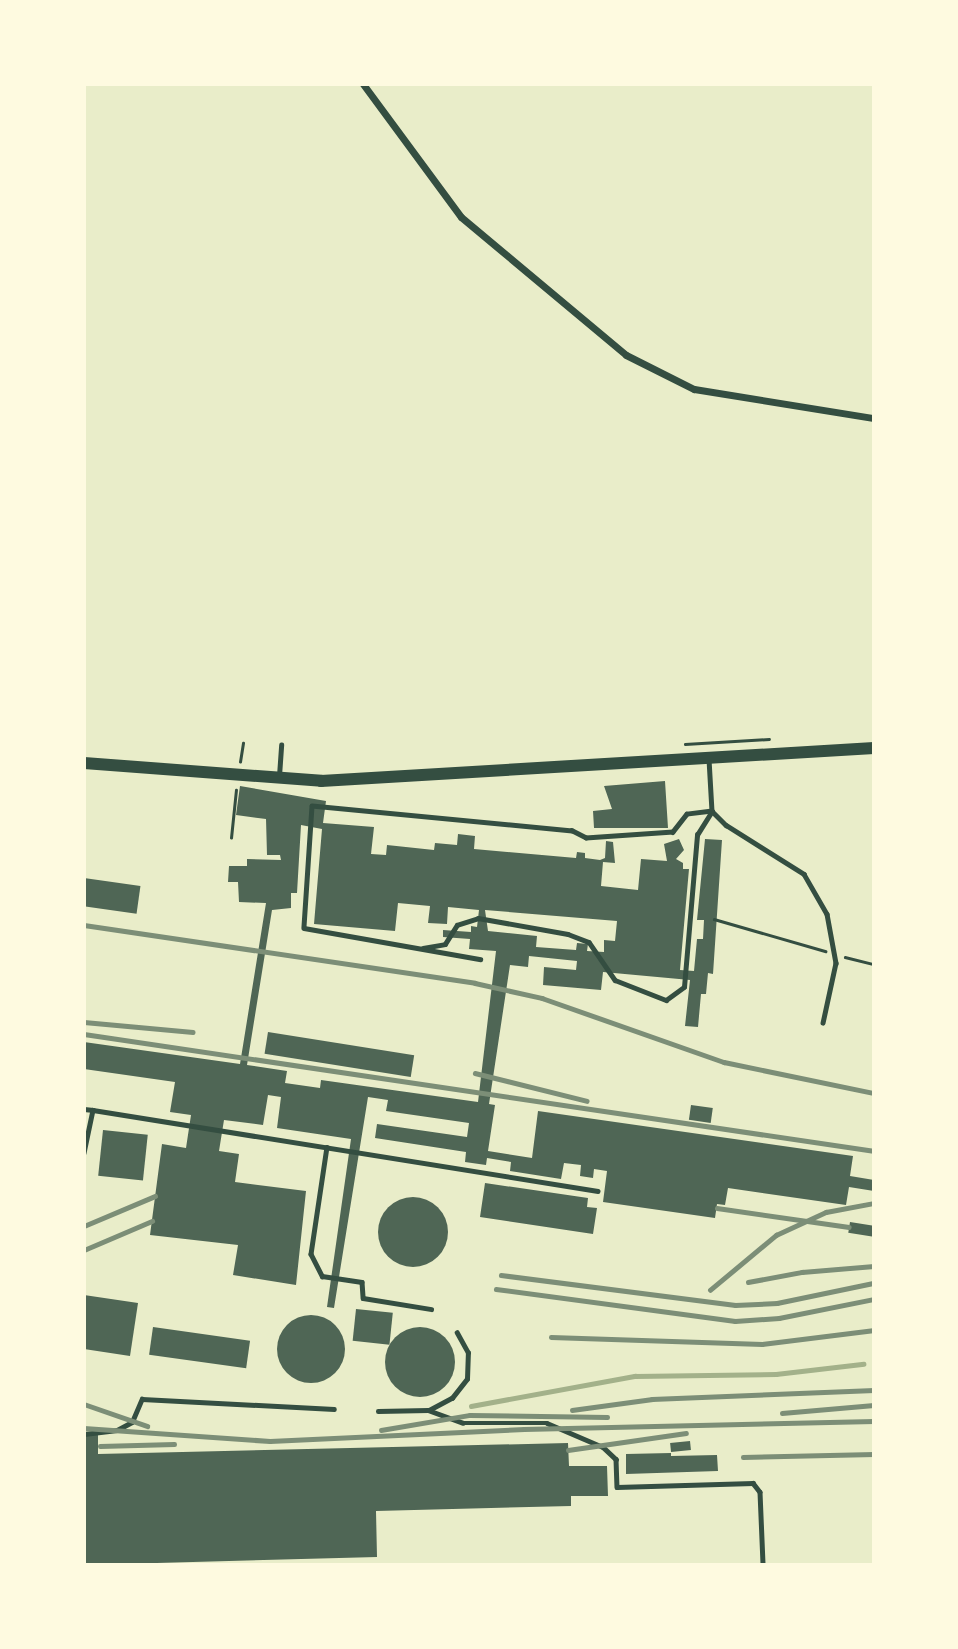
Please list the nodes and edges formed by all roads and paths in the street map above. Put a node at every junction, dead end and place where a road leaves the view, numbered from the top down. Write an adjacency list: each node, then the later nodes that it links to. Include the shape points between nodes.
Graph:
1 (363, 84): 2 (street, via 461,217 626,355 694,389)
2 (874, 418)
3 (783, 739): 6 (path)
4 (243, 743): 11 (path)
5 (281, 745): 12 (lane)
6 (674, 746)
7 (874, 748): 8 (main road)
8 (709, 757): 12 (main road, via 404,777); 13 (lane)
9 (84, 763): 11 (main road)
10 (228, 763): 11 (path)
11 (239, 771): 12 (main road); 14 (path)
12 (278, 780)
13 (712, 811): 16 (lane, via 697,835 684,986 666,1000 615,980 589,942 568,934 478,918 457,925 445,944); 16 (lane, via 687,814 673,832 586,838 572,831 312,806 304,928); 19 (lane, via 726,825 804,874 827,914 836,963)
14 (231, 838)
15 (714, 919): 18 (path)
16 (424, 947): 17 (lane)
17 (480, 959)
18 (874, 964)
19 (823, 1023)
20 (84, 1109): 21 (lane)
21 (93, 1110): 22 (lane); 23 (lane)
22 (327, 1147): 24 (lane); 25 (lane, via 311,1254 322,1276 362,1282 363,1298)
23 (84, 1153)
24 (598, 1191)
25 (431, 1310)
26 (457, 1333): 28 (lane, via 468,1353 467,1379 452,1398)
27 (334, 1409): 30 (lane, via 142,1399 132,1422 117,1430)
28 (429, 1410): 29 (lane); 31 (lane, via 463,1423 548,1423 603,1447 615,1459 617,1487 753,1483 760,1492)
29 (377, 1411)
30 (84, 1434)
31 (763, 1565)

